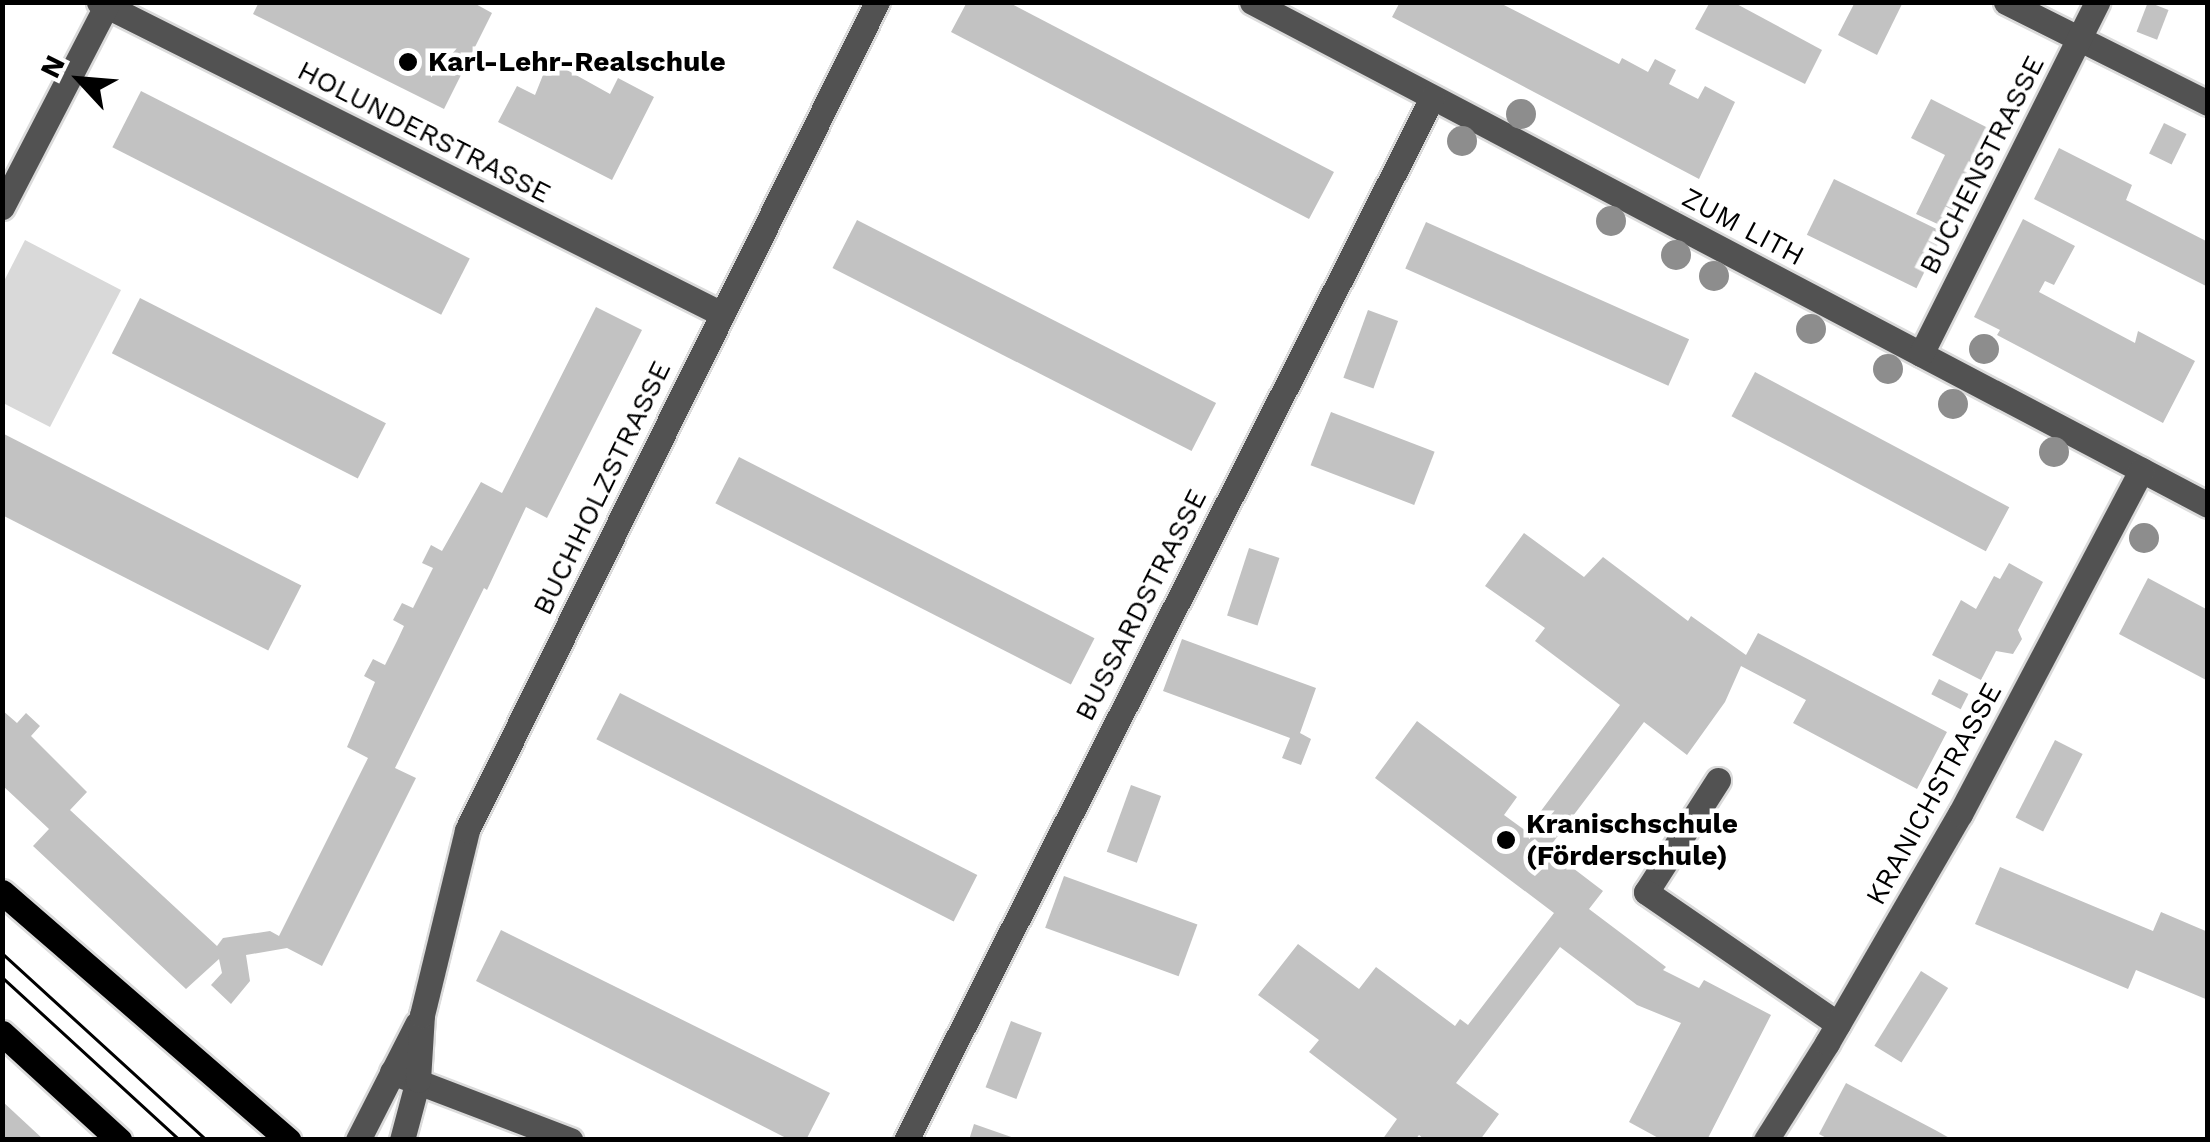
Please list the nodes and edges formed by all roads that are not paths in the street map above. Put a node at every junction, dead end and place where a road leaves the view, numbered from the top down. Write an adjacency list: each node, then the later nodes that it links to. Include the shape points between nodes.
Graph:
1 (877, 2): 10 (street, BUCHHOLZSTRASSE)
2 (1252, 2): 7 (street, ZUM LITH)
3 (2006, 2): 6 (street)
4 (2097, 2): 6 (street, BUCHENSTRASSE)
5 (102, 4): 9 (street); 10 (street, HOLUNDERSTRASSE)
6 (2079, 39): 8 (street); 11 (street, BUCHENSTRASSE)
7 (1432, 98): 11 (street, ZUM LITH); 26 (street, BUSSARDSTRASSE)
8 (2208, 103)
9 (2, 207)
10 (722, 314): 16 (street, BUCHHOLZSTRASSE, via 467,830)
11 (1921, 354): 12 (street, ZUM LITH)
12 (2141, 470): 13 (street, ZUM LITH); 17 (street, KRANICHSTRASSE, via 1960,814)
13 (2208, 505)
14 (1718, 780): 17 (street, via 1646,892)
15 (2, 892): 22 (main road)
16 (422, 1015): 19 (street, BUCHHOLZSTRASSE); 20 (street, BUCHHOLZSTRASSE)
17 (1838, 1024): 27 (street, KRANICHSTRASSE)
18 (2, 1033): 21 (main road)
19 (392, 1072): 20 (street); 23 (street, BUCHHOLZSTRASSE)
20 (418, 1080): 24 (street, BUCHHOLZSTRASSE); 25 (street)
21 (119, 1140)
22 (288, 1140)
23 (358, 1140)
24 (402, 1140)
25 (570, 1140)
26 (906, 1140)
27 (1766, 1140)

